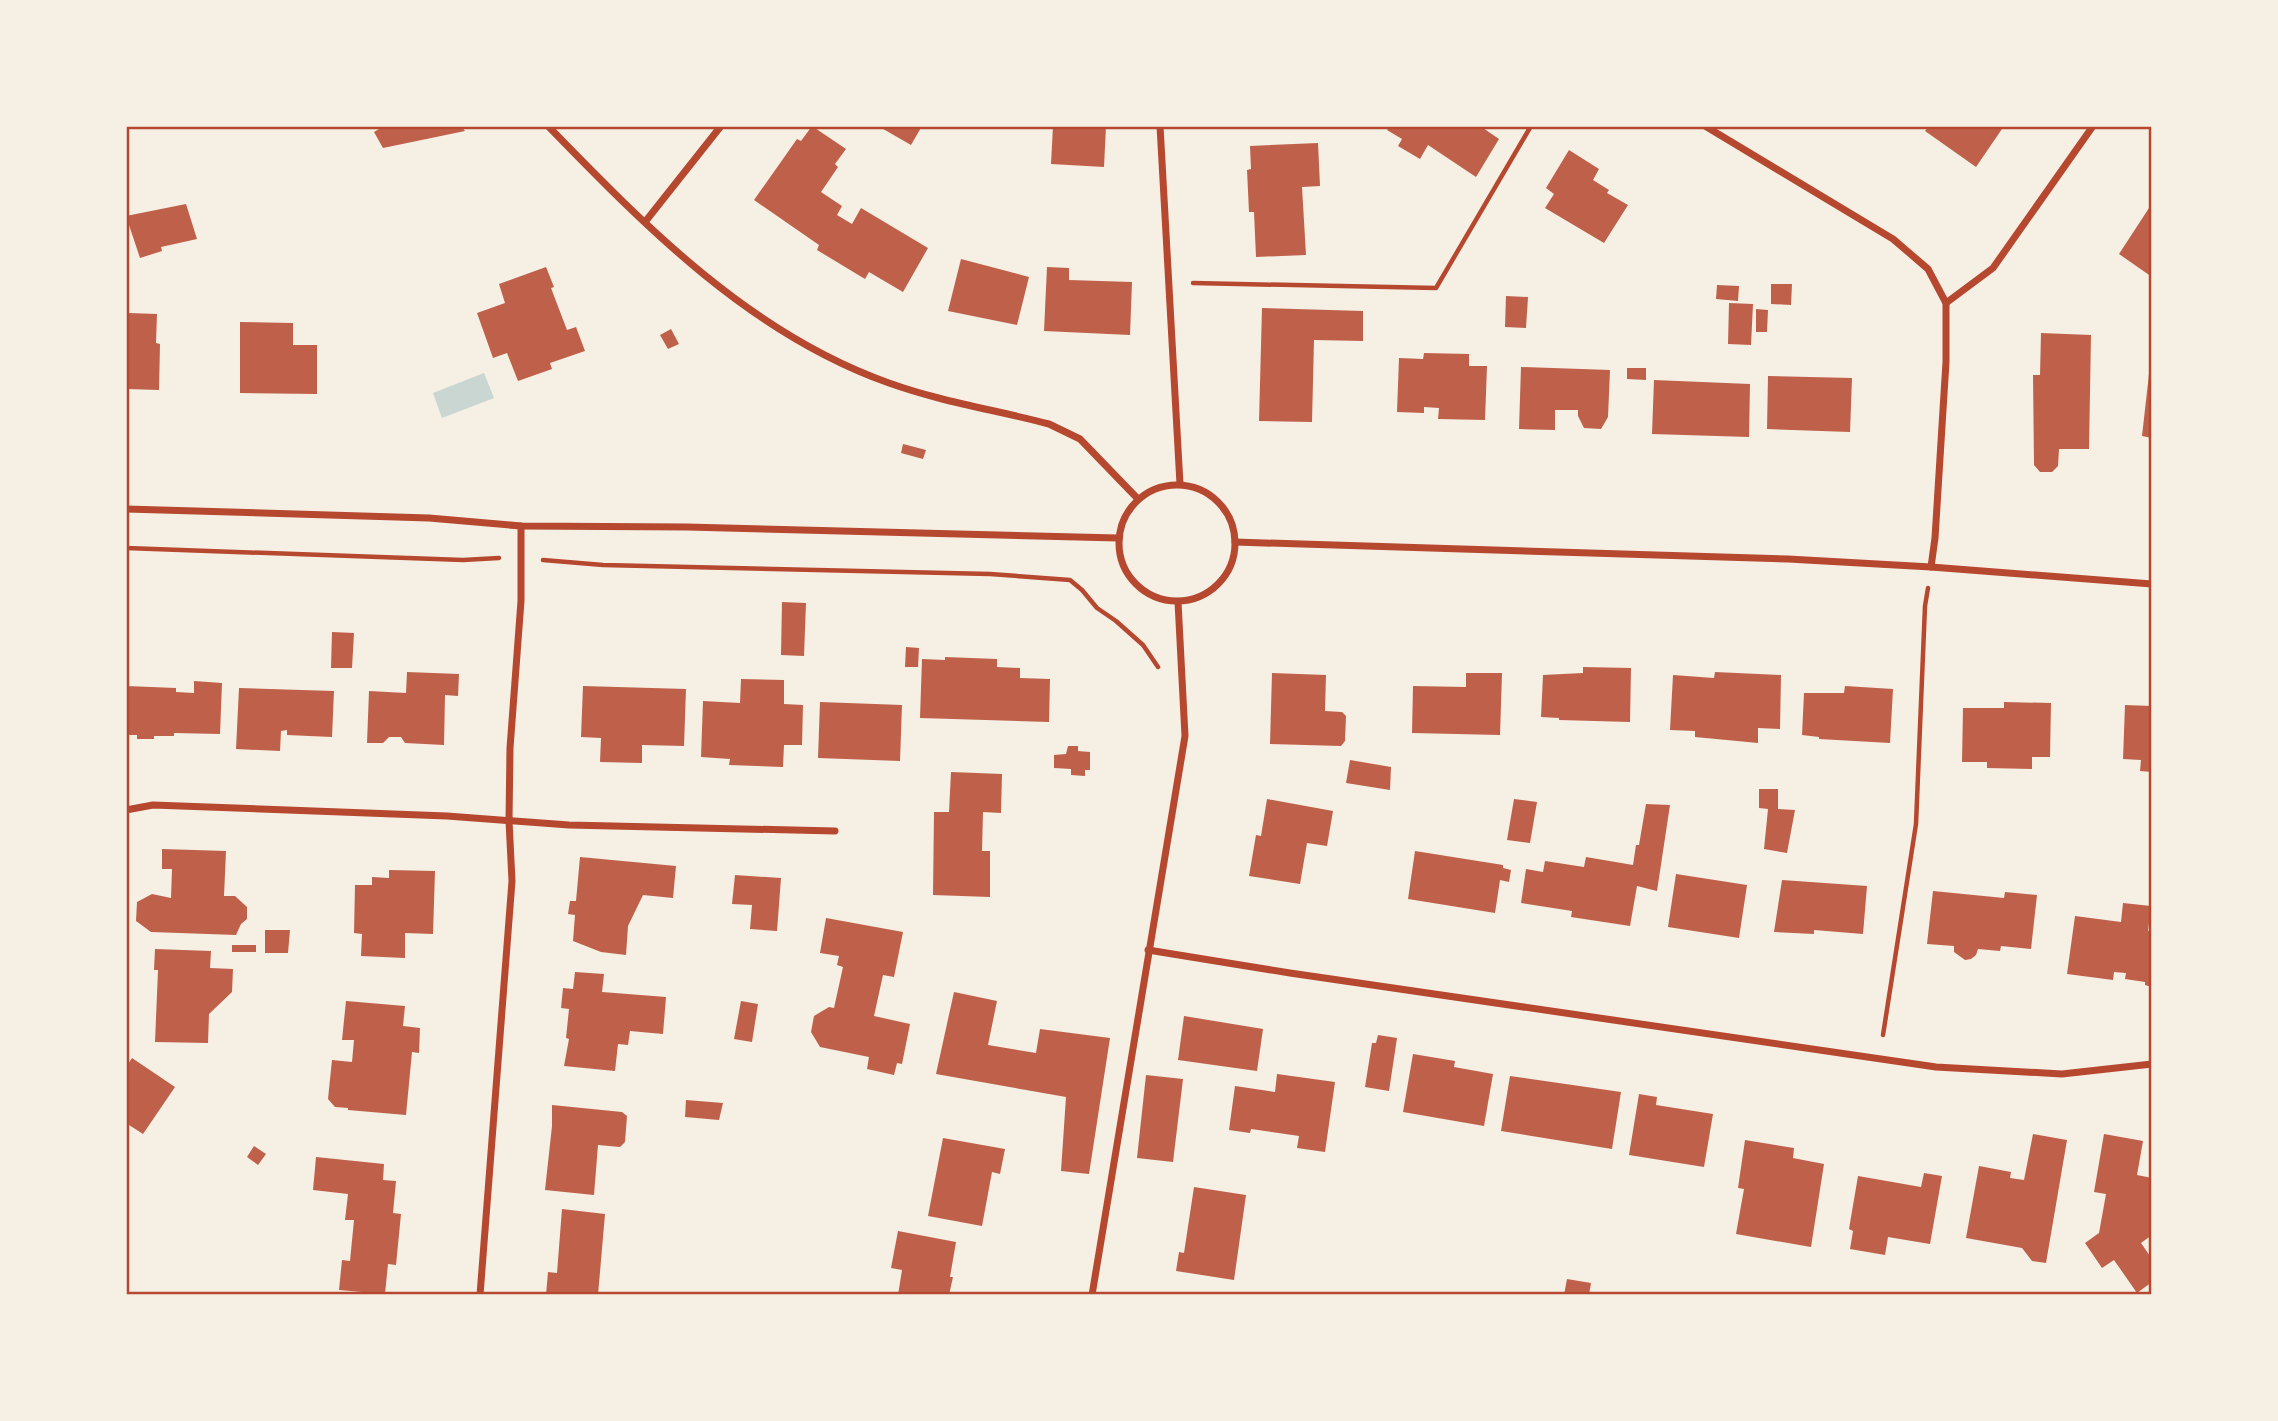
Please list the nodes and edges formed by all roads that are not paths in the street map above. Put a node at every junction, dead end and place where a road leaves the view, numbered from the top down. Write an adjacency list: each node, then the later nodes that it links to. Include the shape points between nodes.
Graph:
1 (548, 126): 6 (street)
2 (722, 126): 6 (street)
3 (1160, 126): 8 (street)
4 (1705, 126): 7 (street, via 1893,239 1928,269)
5 (2093, 126): 7 (street, via 1993,268)
6 (645, 222): 9 (street, via 720,289 799,342 888,383 1065,431 1080,439)
7 (1946, 303): 14 (street)
8 (1180, 484): 9 (street, via 1151,490); 13 (street, via 1217,500 1230,516)
9 (1138, 499): 12 (street, via 1125,516)
10 (126, 509): 11 (street, via 429,518)
11 (522, 526): 12 (street); 18 (street)
12 (1118, 538): 16 (street, via 1121,562 1134,583 1154,597)
13 (1235, 542): 14 (street); 16 (street, via 1234,561 1222,582 1202,597)
14 (1931, 566): 15 (street)
15 (2152, 584)
16 (1178, 602): 20 (street, via 1185,736)
17 (126, 810): 18 (street, via 153,805)
18 (509, 821): 19 (street); 22 (street, via 512,881)
19 (835, 831)
20 (1148, 950): 21 (street, via 1936,1067 2062,1074); 23 (street)
21 (2152, 1064)
22 (480, 1295)
23 (1092, 1295)

